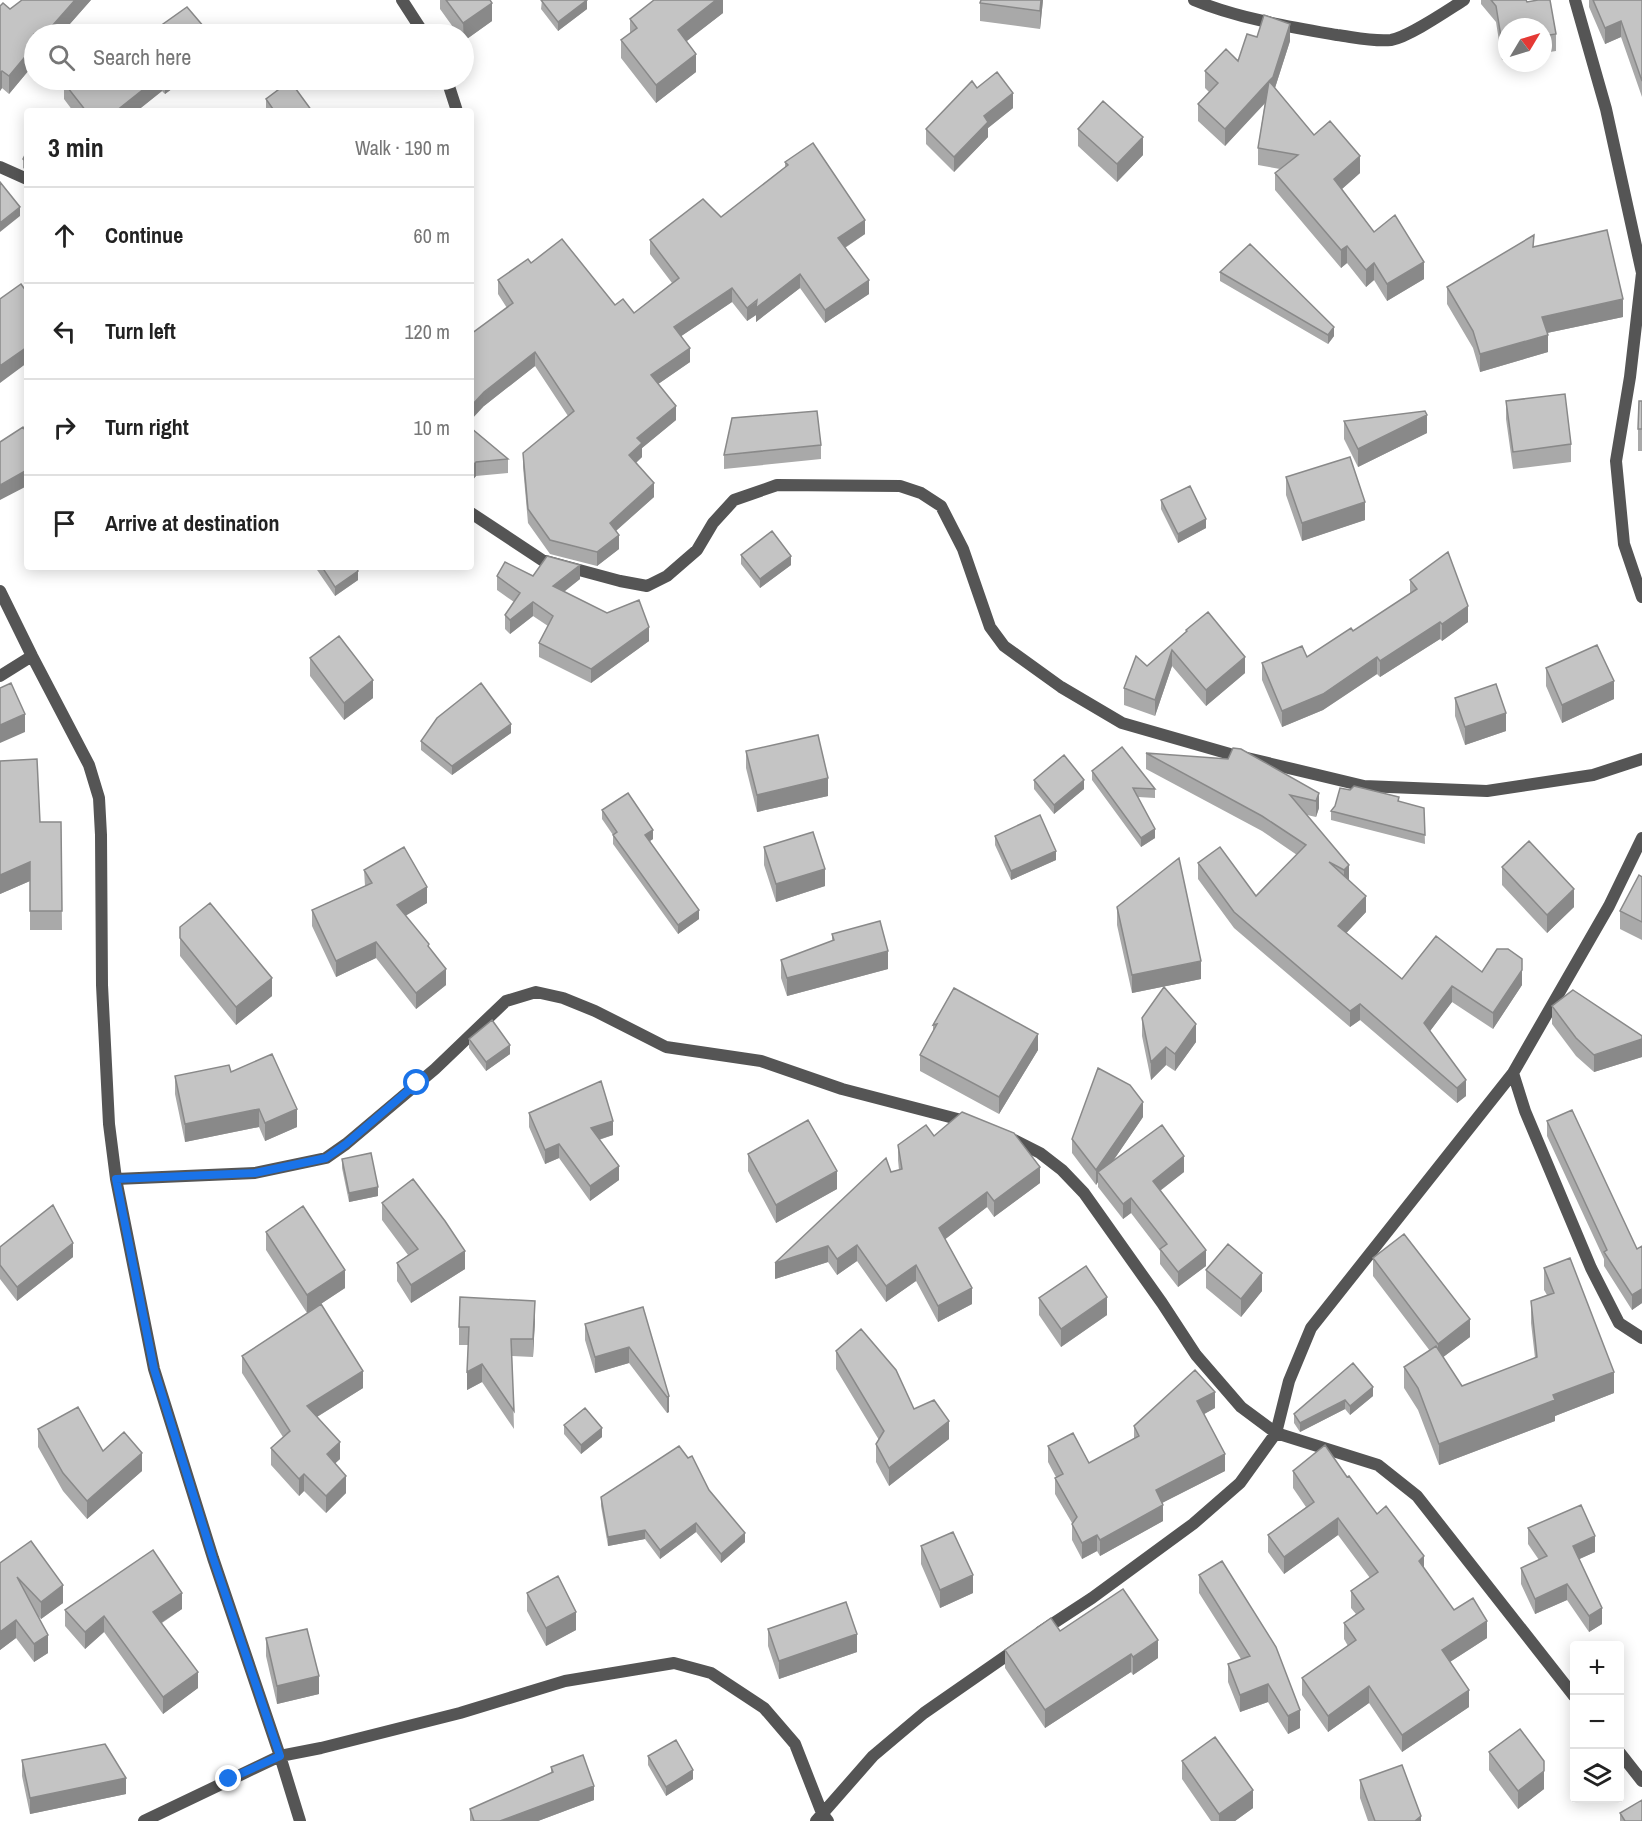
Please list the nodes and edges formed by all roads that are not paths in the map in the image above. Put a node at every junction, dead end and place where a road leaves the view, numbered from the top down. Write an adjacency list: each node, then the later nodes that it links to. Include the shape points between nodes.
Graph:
1 (402, 0): 5 (street)
2 (1194, 0): 3 (street, via 1293,27 1392,40)
3 (1464, 0)
4 (1575, 0): 12 (street, via 1606,109 1642,273 1616,461 1624,544)
5 (418, 24)
6 (450, 90): 7 (street)
7 (456, 108)
8 (0, 167): 9 (street)
9 (24, 178)
10 (474, 515): 15 (street, via 542,560 647,586 667,576 697,550 713,523 734,500 777,485 900,486 921,493 941,507 963,549 990,627 1004,646 1061,687 1122,723 1364,786 1487,790 1593,775)
11 (0, 591): 13 (street)
12 (1642, 597)
13 (32, 656): 14 (street); 18 (street, via 89,765 99,798 102,985 109,1124)
14 (0, 676)
15 (1642, 759)
16 (1642, 838): 17 (street, via 1609,906)
17 (1513, 1073): 19 (street, via 1591,1268 1620,1323); 20 (street, via 1311,1328 1289,1381)
18 (116, 1179): 20 (street, via 255,1173 326,1158 435,1069 506,1000 536,992 595,1011 666,1047 761,1061 842,1089 972,1122 1040,1154 1077,1185 1196,1355 1241,1407); 22 (street, via 154,1369)
19 (1642, 1338)
20 (1276, 1433): 21 (street, via 1378,1465 1417,1496); 25 (street, via 1240,1483 1193,1524 924,1713 873,1756)
21 (1574, 1695)
22 (280, 1756): 25 (street, via 460,1713 565,1681 674,1664 711,1673 764,1708 795,1744); 26 (street); 27 (street)
23 (1624, 1758): 24 (street)
24 (1642, 1781)
25 (822, 1818)
26 (144, 1821)
27 (300, 1821)

